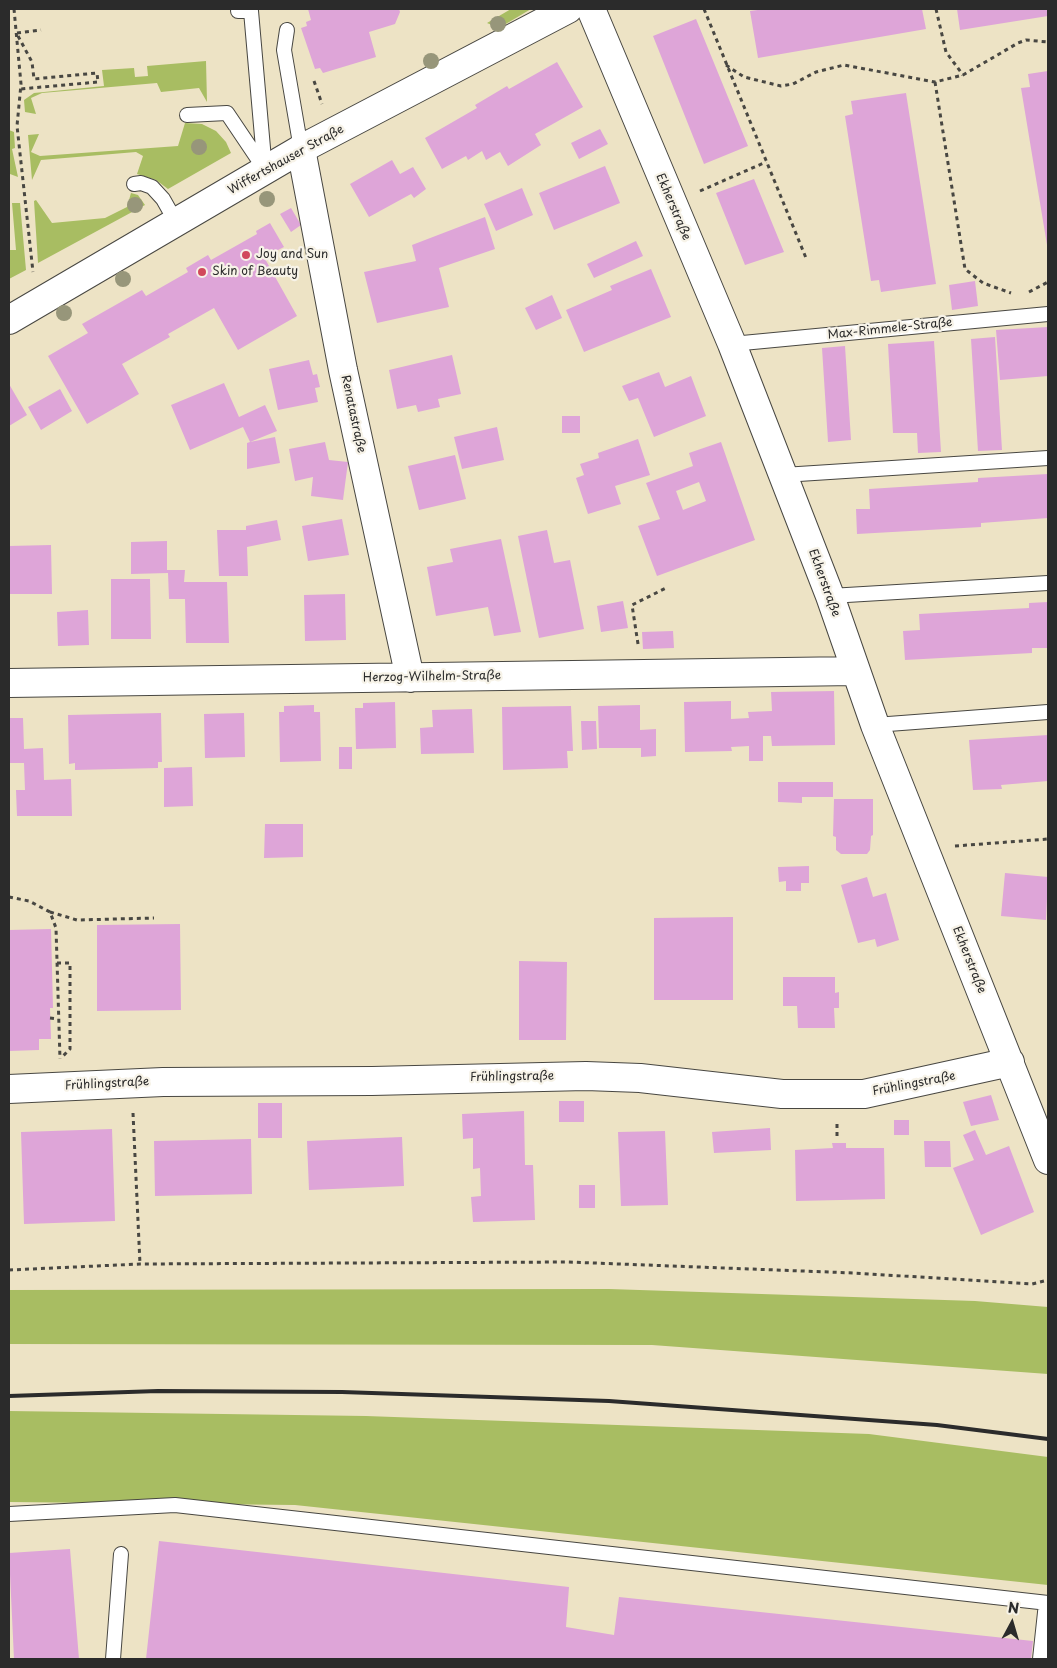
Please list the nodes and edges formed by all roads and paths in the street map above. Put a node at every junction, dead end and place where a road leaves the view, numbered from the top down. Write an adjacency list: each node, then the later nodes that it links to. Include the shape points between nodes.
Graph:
1 (14, 9): 9 (path)
2 (568, 9): 16 (street, Wiffertshauser Straße)
3 (591, 9): 20 (street, Ekherstraße)
4 (704, 9): 11 (path)
5 (936, 9): 12 (path, via 946,52)
6 (238, 11): 18 (lane, via 251,10)
7 (41, 30): 9 (path)
8 (287, 30): 16 (lane, via 284,50)
9 (17, 33): 14 (path); 14 (path, via 32,62 34,79 97,73 98,82)
10 (1048, 42): 12 (path, via 1026,40 1018,43)
11 (726, 65): 13 (path, via 744,77 781,86 844,65); 17 (path)
12 (963, 75): 13 (path)
13 (935, 82): 24 (path, via 965,269 983,282)
14 (20, 89): 26 (path, via 17,126)
15 (187, 115): 18 (lane, via 227,112)
16 (301, 149): 18 (street, Wiffertshauser Straße); 37 (street, Renatastraße, via 343,370)
17 (766, 162): 20 (path); 22 (path)
18 (265, 171): 21 (street, Wiffertshauser Straße)
19 (134, 184): 21 (lane, via 152,188 163,199)
20 (672, 203): 29 (street, Ekherstraße)
21 (176, 222): 26 (street, Wiffertshauser Straße)
22 (806, 258)
23 (1048, 282): 25 (path)
24 (1019, 293)
25 (1027, 293)
26 (34, 306): 28 (street, Wiffertshauser Straße)
27 (1048, 314): 29 (lane, Max-Rimmele-Straße)
28 (9, 320)
29 (732, 344): 31 (street, Ekherstraße)
30 (1048, 458): 31 (lane)
31 (783, 475): 34 (street, Ekherstraße)
32 (1048, 583): 34 (lane)
33 (668, 587): 36 (path, via 632,605)
34 (830, 596): 35 (street, Ekherstraße)
35 (855, 671): 36 (street, Herzog-Wilhelm-Straße); 40 (street, Ekherstraße)
36 (642, 674): 37 (street, Herzog-Wilhelm-Straße)
37 (410, 678): 38 (street, Herzog-Wilhelm-Straße)
38 (9, 683)
39 (1048, 712): 40 (lane)
40 (875, 725): 42 (street, Ekherstraße)
41 (1048, 839): 42 (path)
42 (925, 848): 51 (street, Ekherstraße)
43 (9, 897): 44 (path, via 29,901)
44 (50, 912): 45 (path, via 77,920); 46 (path, via 56,928)
45 (154, 918)
46 (57, 963): 48 (path); 50 (path, via 70,963 70,1049)
47 (50, 1018): 48 (path)
48 (58, 1018): 49 (path)
49 (58, 1042)
50 (60, 1060)
51 (1010, 1062): 52 (street, Frühlingstraße, via 864,1094 782,1094 640,1078 586,1076); 54 (street, Ekherstraße)
52 (131, 1083): 53 (street, Frühlingstraße); 55 (path)
53 (9, 1089)
54 (1048, 1160)
55 (140, 1264): 56 (path); 57 (path, via 568,1262 854,1273 1032,1284)
56 (9, 1270)
57 (1048, 1280)
58 (9, 1514): 60 (lane, via 175,1505)
59 (121, 1554): 61 (lane)
60 (1047, 1603): 62 (lane)
61 (113, 1659)
62 (1040, 1659)

